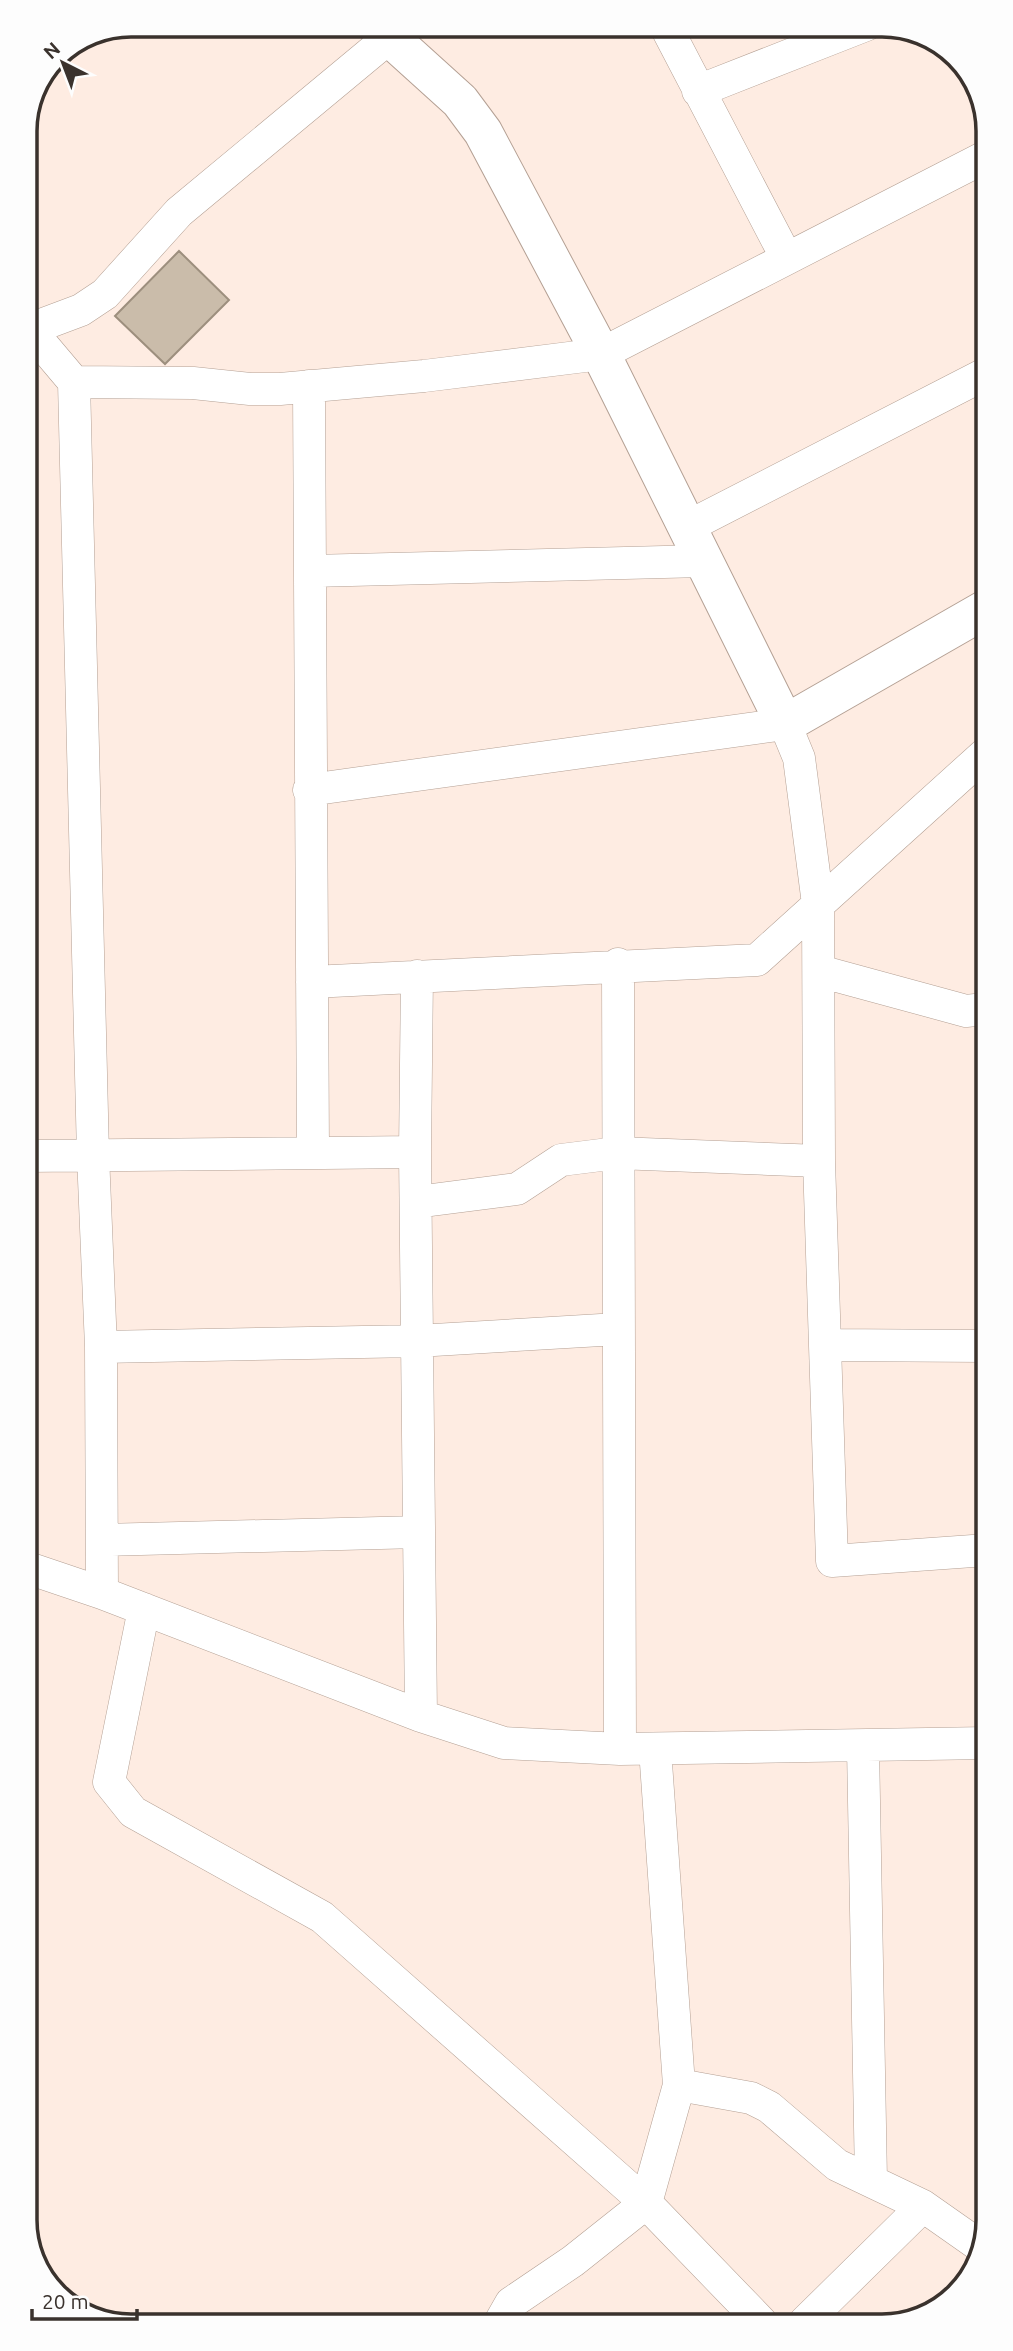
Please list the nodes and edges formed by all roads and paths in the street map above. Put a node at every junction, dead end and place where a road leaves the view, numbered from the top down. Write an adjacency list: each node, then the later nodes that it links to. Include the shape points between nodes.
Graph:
1 (375, 37): 8 (street, via 179,212 105,294 81,310)
2 (390, 37): 10 (street, via 473,114)
3 (671, 37): 5 (street)
4 (835, 37): 5 (street)
5 (698, 91): 7 (street)
6 (976, 162): 7 (street)
7 (786, 257): 10 (street)
8 (37, 324)
9 (37, 340): 12 (street)
10 (601, 354): 13 (street); 14 (street)
11 (976, 380): 14 (street)
12 (74, 382): 13 (street, via 193,383 250,390); 29 (street)
13 (309, 386): 15 (street)
14 (695, 544): 15 (street); 17 (street)
15 (310, 571): 19 (street)
16 (976, 615): 17 (street)
17 (785, 724): 19 (street); 20 (street, via 799,758)
18 (976, 762): 20 (street)
19 (309, 790): 24 (street)
20 (818, 904): 21 (street, via 757,960); 22 (street)
21 (618, 964): 23 (street); 28 (street)
22 (819, 971): 25 (street); 31 (street)
23 (418, 976): 24 (street); 26 (street)
24 (312, 982): 27 (street)
25 (976, 1010)
26 (415, 1152): 27 (street); 32 (street)
27 (313, 1153): 29 (street)
28 (617, 1153): 31 (street); 32 (street, via 561,1160 517,1189); 33 (street)
29 (93, 1155): 30 (street); 37 (street)
30 (37, 1156)
31 (819, 1161): 35 (street)
32 (416, 1202): 34 (street)
33 (618, 1329): 34 (street); 47 (street)
34 (417, 1342): 37 (street); 38 (street)
35 (825, 1345): 36 (street); 40 (street, via 832,1561)
36 (976, 1346)
37 (101, 1347): 39 (street)
38 (419, 1532): 39 (street); 44 (street)
39 (102, 1541): 42 (street)
40 (976, 1551)
41 (37, 1571): 42 (street)
42 (102, 1593): 43 (street)
43 (144, 1609): 44 (street); 51 (street, via 109,1782 132,1812 323,1917)
44 (421, 1716): 47 (street, via 504,1743)
45 (976, 1743): 46 (street)
46 (863, 1748): 48 (street); 50 (street)
47 (620, 1749): 48 (street)
48 (655, 1749): 49 (street)
49 (679, 2085): 50 (street, via 751,2098 769,2107 837,2165); 51 (street)
50 (871, 2180): 52 (street)
51 (646, 2203): 54 (street, via 511,2303); 55 (street)
52 (923, 2206): 53 (street); 56 (street)
53 (973, 2241)
54 (505, 2314)
55 (753, 2314)
56 (813, 2314)

